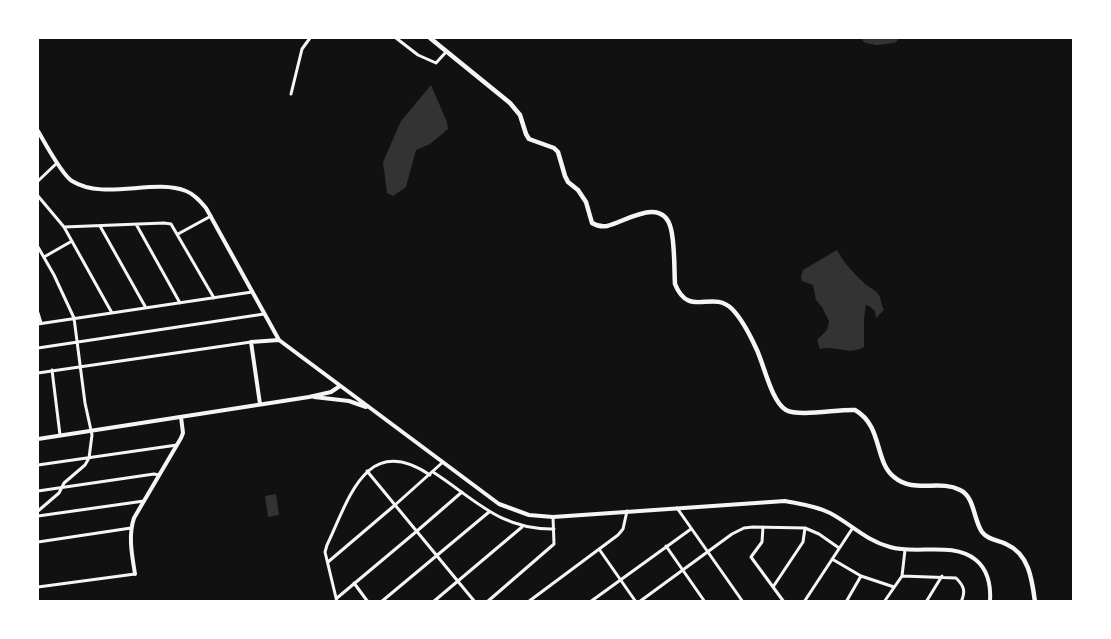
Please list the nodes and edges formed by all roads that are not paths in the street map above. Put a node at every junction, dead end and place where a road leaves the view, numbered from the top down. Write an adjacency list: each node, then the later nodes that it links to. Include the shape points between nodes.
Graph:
1 (310, 38): 5 (street, via 302,49)
2 (396, 38): 4 (street, via 418,55 436,63)
3 (430, 38): 4 (main road)
4 (446, 52): 107 (main road, via 516,108 529,139 558,152 565,176 586,202 592,223 607,226 646,212 666,218 671,228 678,292 690,302 719,302 733,310 757,348 776,398 784,408 798,413 855,410 868,420 892,476 914,486 949,486 966,494 983,533 1020,553 1031,576)
5 (291, 94)
6 (38, 131): 7 (street)
7 (57, 162): 8 (street); 10 (street, via 70,180 85,188 174,187 187,191)
8 (38, 182)
9 (38, 196): 13 (street)
10 (211, 216): 14 (street); 18 (street)
11 (136, 224): 12 (street); 14 (street, via 172,224); 20 (street)
12 (100, 226): 13 (street); 21 (street)
13 (64, 227): 15 (street)
14 (178, 234): 19 (street)
15 (72, 241): 17 (street); 22 (street)
16 (38, 247): 17 (street)
17 (44, 257): 25 (street)
18 (252, 292): 19 (street); 24 (street)
19 (214, 298): 20 (street)
20 (180, 302): 21 (street)
21 (146, 308): 22 (street)
22 (112, 312): 25 (street)
23 (38, 313): 26 (street)
24 (264, 314): 27 (street); 28 (street)
25 (74, 318): 26 (street); 28 (street)
26 (39, 324)
27 (279, 340): 29 (street); 34 (street)
28 (76, 342): 30 (street); 31 (street)
29 (251, 342): 31 (street); 36 (street)
30 (38, 348)
31 (80, 366): 32 (street); 39 (street)
32 (52, 370): 33 (street); 40 (street)
33 (38, 373)
34 (340, 386): 35 (street, via 331,392); 37 (street)
35 (309, 397): 36 (street); 37 (street, via 349,401)
36 (260, 404): 38 (street)
37 (370, 409): 44 (street)
38 (181, 417): 39 (street); 42 (street, via 183,432)
39 (91, 429): 40 (street); 43 (street)
40 (60, 435): 41 (street)
41 (38, 438)
42 (177, 445): 43 (street); 48 (street)
43 (89, 458): 45 (street); 49 (street)
44 (444, 461): 47 (street); 59 (street, via 499,504 529,515)
45 (38, 465)
46 (367, 471): 47 (street, via 380,463 399,462); 53 (street); 76 (street, via 357,482 327,545)
47 (432, 473): 51 (street); 53 (street)
48 (159, 475): 49 (street); 52 (street)
49 (62, 487): 50 (street); 56 (street)
50 (38, 491)
51 (462, 492): 57 (street); 67 (street)
52 (144, 500): 58 (street); 62 (street)
53 (395, 505): 67 (street); 76 (street)
54 (676, 508): 55 (street); 65 (street); 66 (street, via 785,501 823,510)
55 (627, 510): 59 (street); 71 (street, via 623,529)
56 (38, 511)
57 (489, 512): 60 (street); 74 (street)
58 (38, 516)
59 (553, 516): 64 (street)
60 (522, 526): 64 (street); 83 (street)
61 (763, 527): 63 (street); 73 (street, via 744,528); 86 (street, via 762,542 751,557)
62 (131, 528): 68 (street); 78 (street)
63 (805, 528): 70 (street); 86 (street, via 803,542)
64 (554, 529): 95 (street, via 554,544)
65 (691, 529): 69 (street); 73 (street)
66 (852, 529): 70 (street); 72 (street, via 875,542)
67 (417, 531): 74 (street); 84 (street)
68 (38, 542)
69 (666, 546): 77 (street); 82 (street)
70 (839, 548): 75 (street)
71 (599, 549): 82 (street); 89 (street)
72 (905, 550): 80 (street); 106 (street, via 950,550 977,560 987,576)
73 (707, 552): 77 (street); 99 (street)
74 (438, 556): 83 (street); 92 (street)
75 (832, 559): 79 (street); 101 (street)
76 (328, 562): 88 (street)
77 (683, 570): 90 (street); 98 (street)
78 (135, 574): 85 (street)
79 (861, 576): 87 (street); 102 (street)
80 (902, 576): 81 (street); 87 (street)
81 (942, 576): 104 (street); 105 (street, via 956,578 963,585 965,593)
82 (620, 579): 97 (street); 98 (street)
83 (458, 580): 93 (street); 94 (street)
84 (354, 583): 88 (street); 91 (street)
85 (38, 587)
86 (773, 587): 100 (street)
87 (894, 587): 103 (street)
88 (337, 600)
89 (533, 600): 96 (street)
90 (703, 601)
91 (368, 602)
92 (381, 602)
93 (433, 602)
94 (475, 602)
95 (487, 602)
96 (528, 602)
97 (590, 602)
98 (638, 602)
99 (743, 602)
100 (784, 602)
101 (804, 602)
102 (846, 602)
103 (884, 602)
104 (926, 602)
105 (961, 602)
106 (990, 602)
107 (1035, 602)

